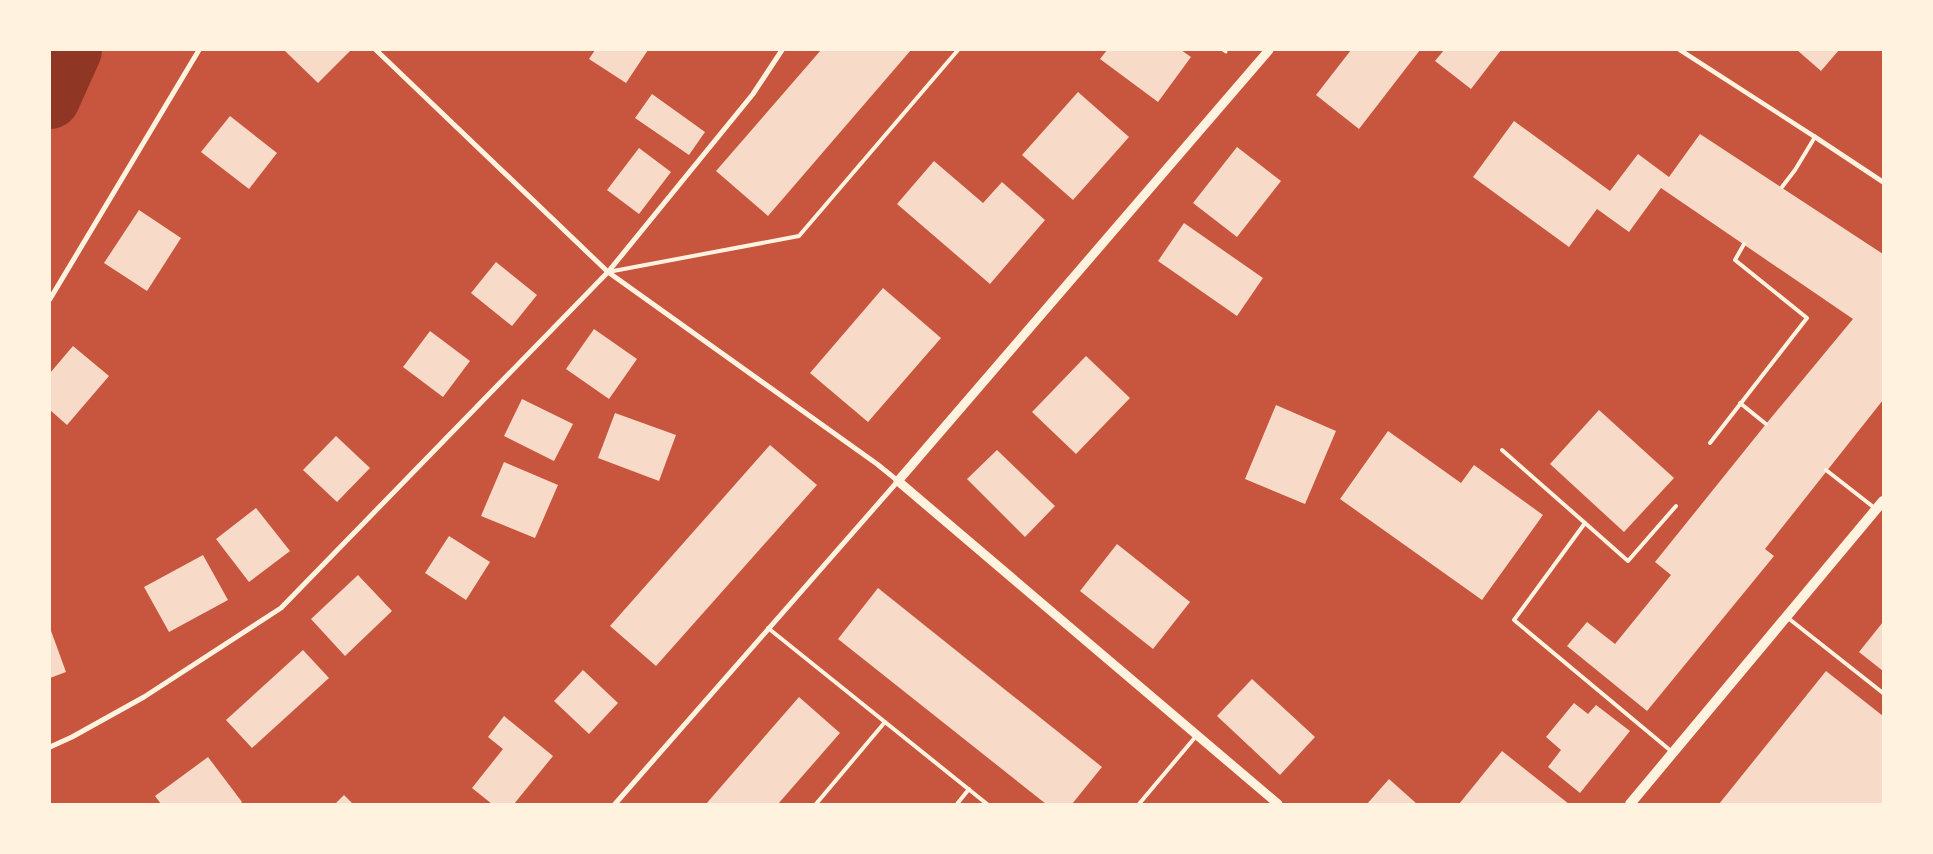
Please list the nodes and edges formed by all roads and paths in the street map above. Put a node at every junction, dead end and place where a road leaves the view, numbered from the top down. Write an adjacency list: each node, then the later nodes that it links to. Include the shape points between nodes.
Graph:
1 (199, 50): 12 (street)
2 (376, 50): 11 (street)
3 (782, 50): 11 (street, via 753,94)
4 (958, 50): 11 (lane, via 799,236)
5 (1269, 50): 18 (street)
6 (1680, 50): 7 (street)
7 (1815, 137): 8 (street); 9 (lane)
8 (1883, 182)
9 (1782, 187)
10 (1744, 244): 13 (lane, via 1735,260 1808,318)
11 (608, 272): 18 (street); 28 (street, via 281,608 144,697)
12 (50, 300)
13 (1740, 403): 14 (lane); 15 (lane)
14 (1766, 424)
15 (1710, 443)
16 (1502, 450): 22 (lane)
17 (1826, 470): 21 (lane)
18 (898, 481): 24 (street); 27 (street)
19 (1883, 500): 21 (main road)
20 (1676, 506): 22 (lane, via 1628,561)
21 (1876, 509): 23 (main road)
22 (1585, 523): 29 (lane, via 1514,620)
23 (1786, 617): 25 (lane); 29 (main road)
24 (768, 628): 26 (lane); 31 (street)
25 (1883, 693)
26 (885, 722): 30 (lane); 32 (lane)
27 (1197, 735): 35 (lane); 36 (street)
28 (50, 747)
29 (1673, 753): 37 (main road)
30 (969, 789): 33 (lane); 34 (lane)
31 (615, 804)
32 (816, 804)
33 (957, 804)
34 (987, 804)
35 (1139, 804)
36 (1278, 804)
37 (1630, 804)

